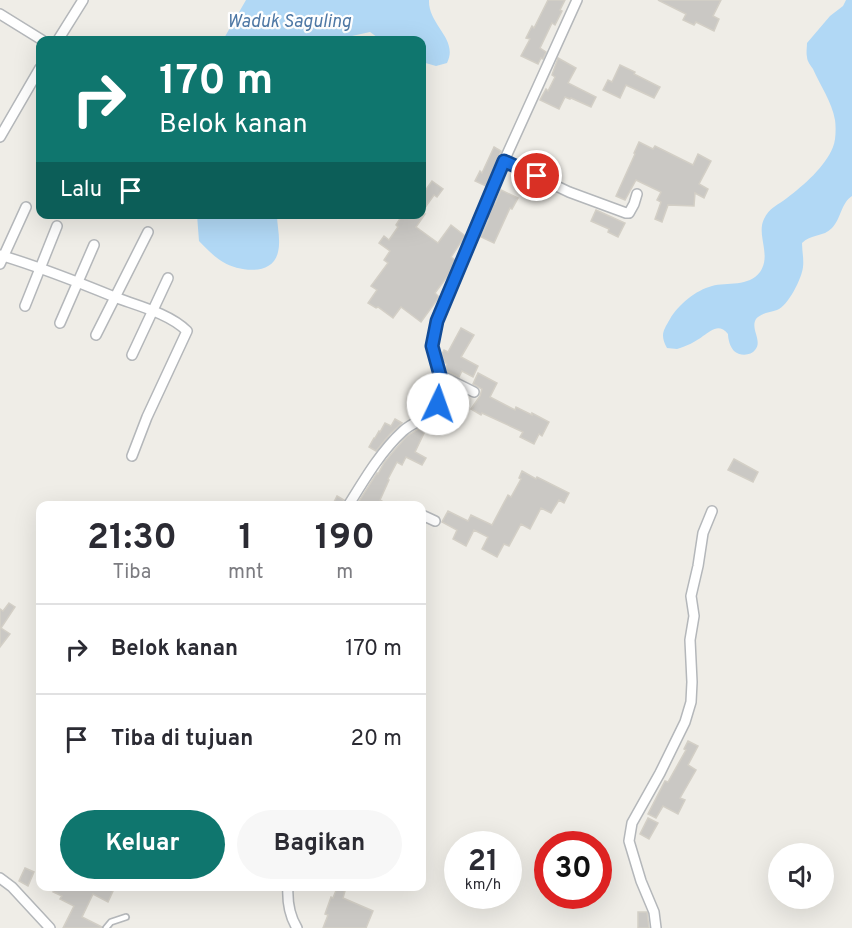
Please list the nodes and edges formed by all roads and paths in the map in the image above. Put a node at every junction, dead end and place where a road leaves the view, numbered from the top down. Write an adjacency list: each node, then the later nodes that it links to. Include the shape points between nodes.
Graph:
1 (83, 0): 5 (street)
2 (577, 0): 8 (street)
3 (0, 14): 4 (street)
4 (36, 36)
5 (60, 36)
6 (36, 75): 7 (street)
7 (0, 137)
8 (504, 161): 9 (street, via 569,192 626,213 632,211); 24 (street, via 437,321 432,346)
9 (637, 194)
10 (26, 207): 14 (street)
11 (57, 226): 15 (street)
12 (148, 232): 18 (street)
13 (94, 245): 17 (street)
14 (1, 258): 15 (street)
15 (40, 267): 17 (street); 19 (street)
16 (168, 278): 20 (street)
17 (77, 282): 18 (street); 21 (street)
18 (114, 297): 20 (street); 22 (street)
19 (25, 306)
20 (153, 312): 23 (street); 26 (street, via 179,323 187,331)
21 (60, 323)
22 (96, 335)
23 (132, 355)
24 (440, 375): 25 (street); 27 (street, via 440,395 433,412 403,431)
25 (474, 392)
26 (132, 456)
27 (351, 501)
28 (712, 511): 37 (street, via 703,533 691,596 691,702 685,722 632,823 629,841)
29 (426, 517): 30 (street)
30 (435, 521)
31 (0, 878): 34 (street)
32 (288, 891): 36 (street, via 291,918)
33 (126, 917): 35 (lane)
34 (50, 928)
35 (106, 928)
36 (297, 928)
37 (656, 928)

